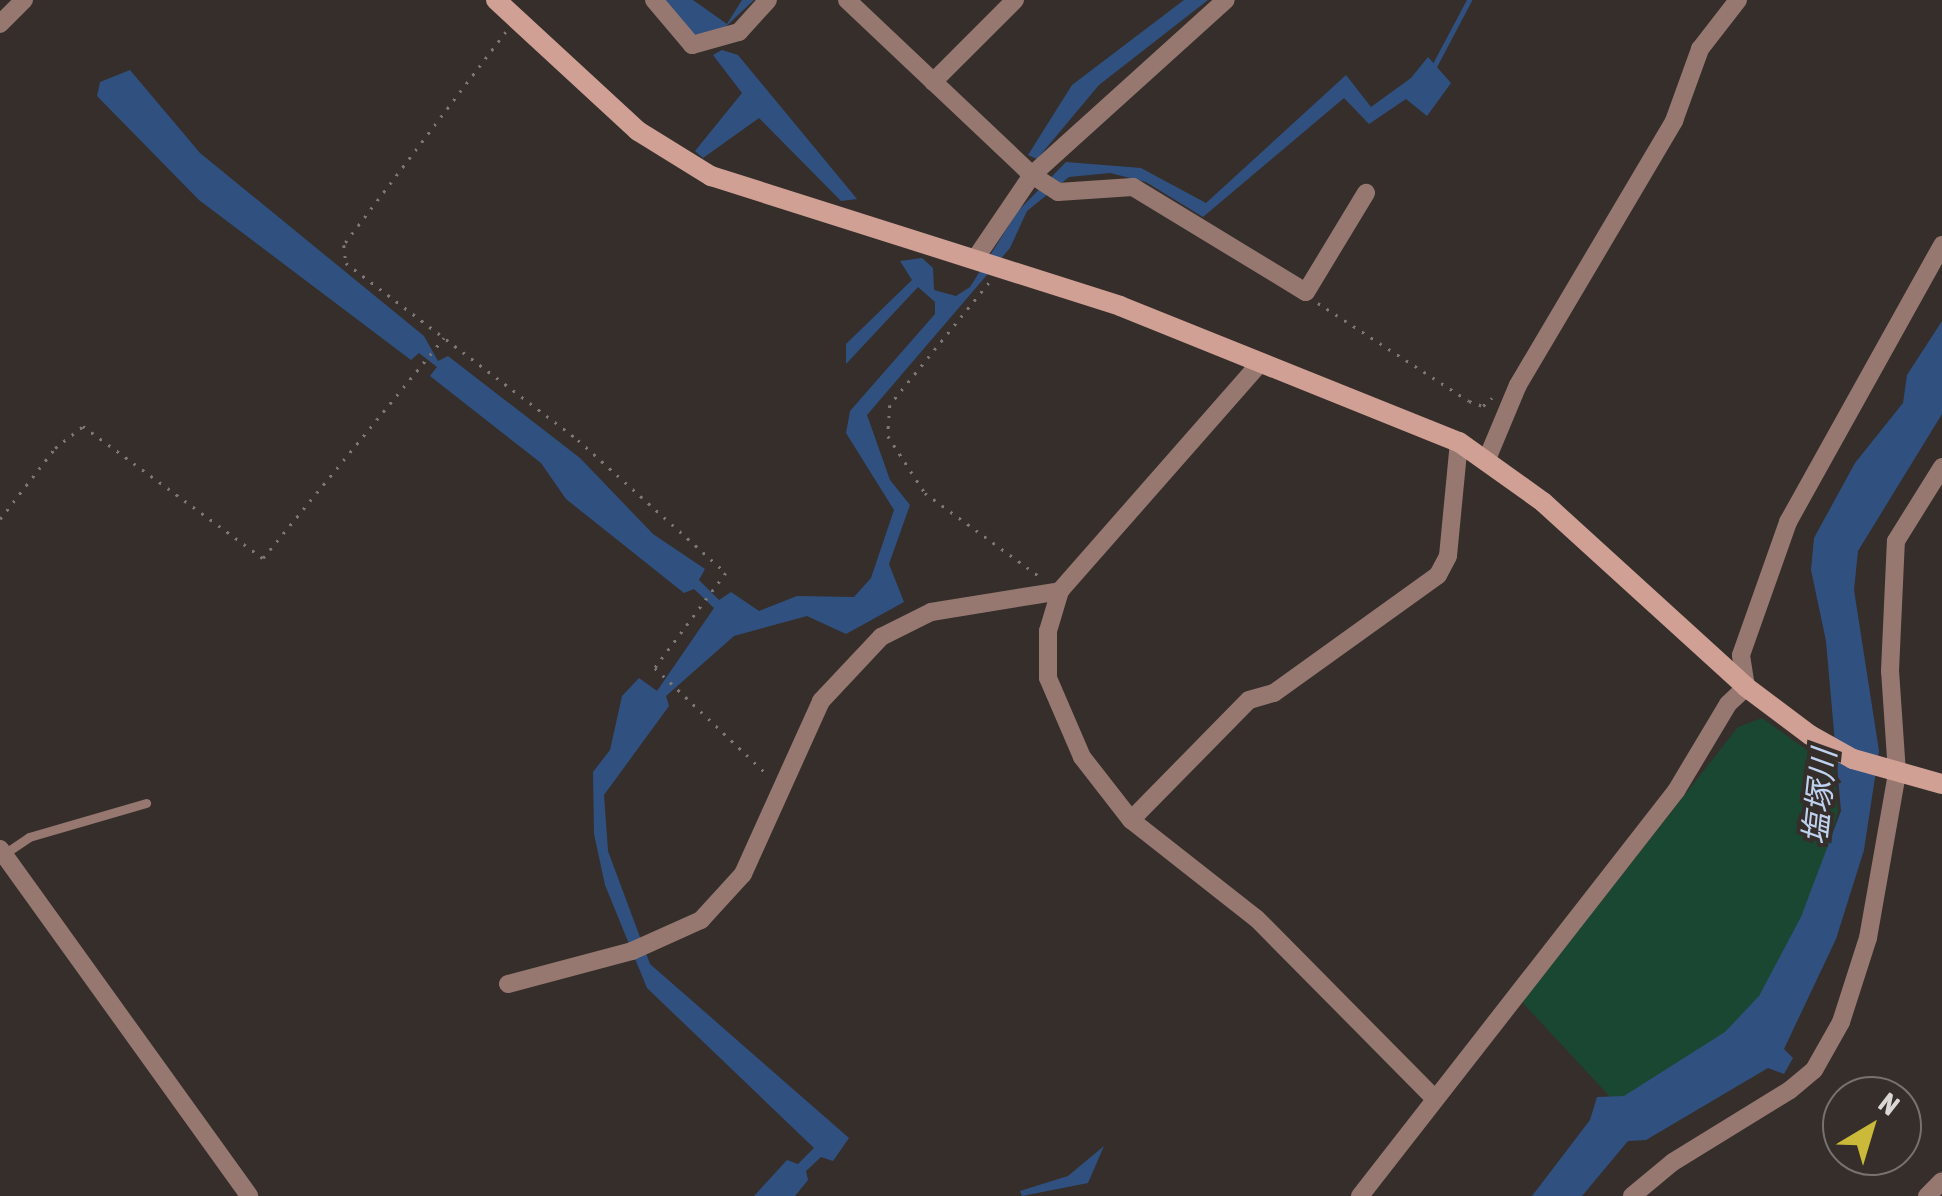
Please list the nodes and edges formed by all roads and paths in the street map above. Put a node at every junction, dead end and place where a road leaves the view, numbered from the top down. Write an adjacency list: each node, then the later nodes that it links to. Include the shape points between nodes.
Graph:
1 (24, 0): 10 (street)
2 (496, 0): 9 (street)
3 (654, 0): 4 (street, via 692,44 739,32)
4 (768, 0)
5 (847, 0): 11 (street)
6 (1015, 0): 11 (street)
7 (1226, 0): 12 (street)
8 (1738, 0): 20 (street, via 1700,49 1674,122)
9 (516, 19): 15 (street, via 638,131 711,176); 18 (path, via 344,245 346,263)
10 (0, 24)
11 (933, 82): 12 (street)
12 (1032, 175): 15 (street); 17 (street, via 1058,192 1133,186)
13 (1366, 192): 17 (street)
14 (1942, 245): 26 (street, via 1788,522 1741,655)
15 (977, 256): 16 (street)
16 (1004, 265): 19 (street); 25 (path, via 890,405 888,436 925,493)
17 (1306, 292): 20 (path, via 1340,324 1469,402 1483,406)
18 (444, 338): 24 (path, via 263,558 83,426 55,448); 29 (path, via 578,440 726,574 655,668)
19 (1261, 362): 21 (street); 25 (street)
20 (1518, 385): 22 (street)
21 (1459, 442): 22 (street); 31 (street, via 1448,556 1438,575 1274,693 1249,700)
22 (1487, 459): 26 (street)
23 (1942, 467): 27 (street, via 1896,541)
24 (0, 518)
25 (1060, 591): 29 (street, via 931,612 881,637 822,700); 31 (street, via 1046,652 1054,702 1082,757)
26 (1746, 687): 27 (street, via 1836,751); 34 (street, via 1676,791)
27 (1890, 771): 28 (street); 38 (street, via 1868,938 1829,1048 1790,1090 1673,1162)
28 (1942, 784)
29 (781, 788): 33 (street, via 744,874 686,931)
30 (146, 804): 32 (lane, via 30,836)
31 (1131, 820): 34 (street, via 1257,920)
32 (1, 853): 36 (street)
33 (508, 984)
34 (1435, 1098): 37 (street)
35 (1942, 1181): 39 (street)
36 (249, 1196)
37 (1360, 1196)
38 (1632, 1196)
39 (1927, 1196)

